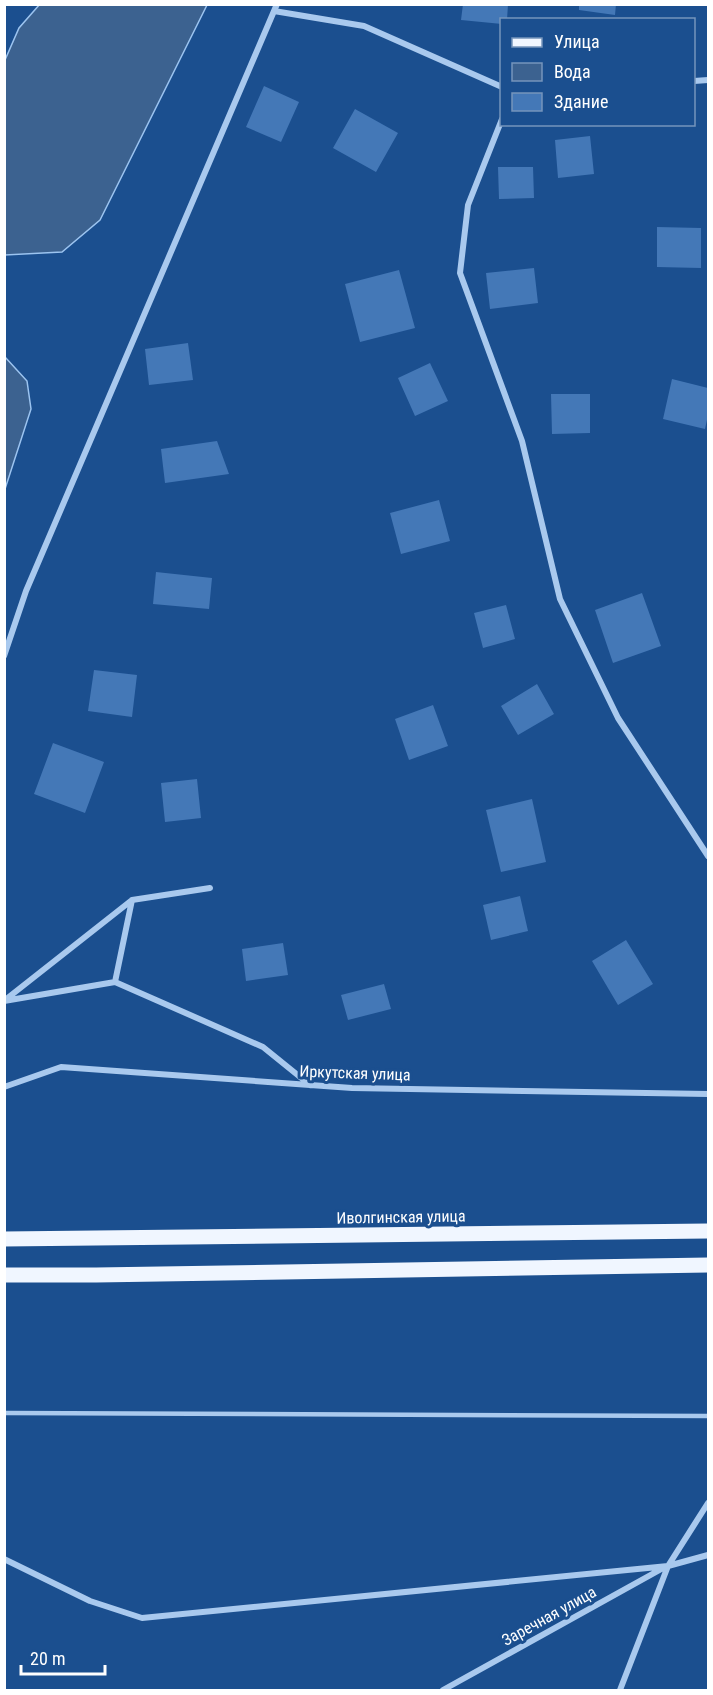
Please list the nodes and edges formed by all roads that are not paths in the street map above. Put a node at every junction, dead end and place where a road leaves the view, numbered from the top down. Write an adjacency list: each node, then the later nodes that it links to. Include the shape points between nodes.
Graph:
1 (275, 8): 2 (street, via 364,26); 4 (street, via 26,591)
2 (500, 87)
3 (500, 121): 5 (street, via 468,205 460,273 522,441 560,599 618,717)
4 (4, 656)
5 (708, 856)
6 (210, 888): 7 (street)
7 (132, 900): 8 (street); 9 (street)
8 (115, 982): 9 (street); 10 (street, via 263,1047)
9 (4, 1001)
10 (310, 1085): 11 (street, Иркутская улица, via 61,1067); 12 (street, Иркутская улица)
11 (4, 1087)
12 (708, 1094)
13 (708, 1231): 14 (main road, Иволгинская улица)
14 (4, 1239)
15 (708, 1264): 16 (main road)
16 (4, 1275)
17 (5, 1413): 18 (lane)
18 (708, 1416)
19 (708, 1503): 22 (street)
20 (708, 1555): 22 (street)
21 (4, 1559): 22 (street, via 90,1601 142,1618)
22 (668, 1566): 23 (street, Заречная улица); 24 (street)
23 (443, 1690)
24 (620, 1690)

